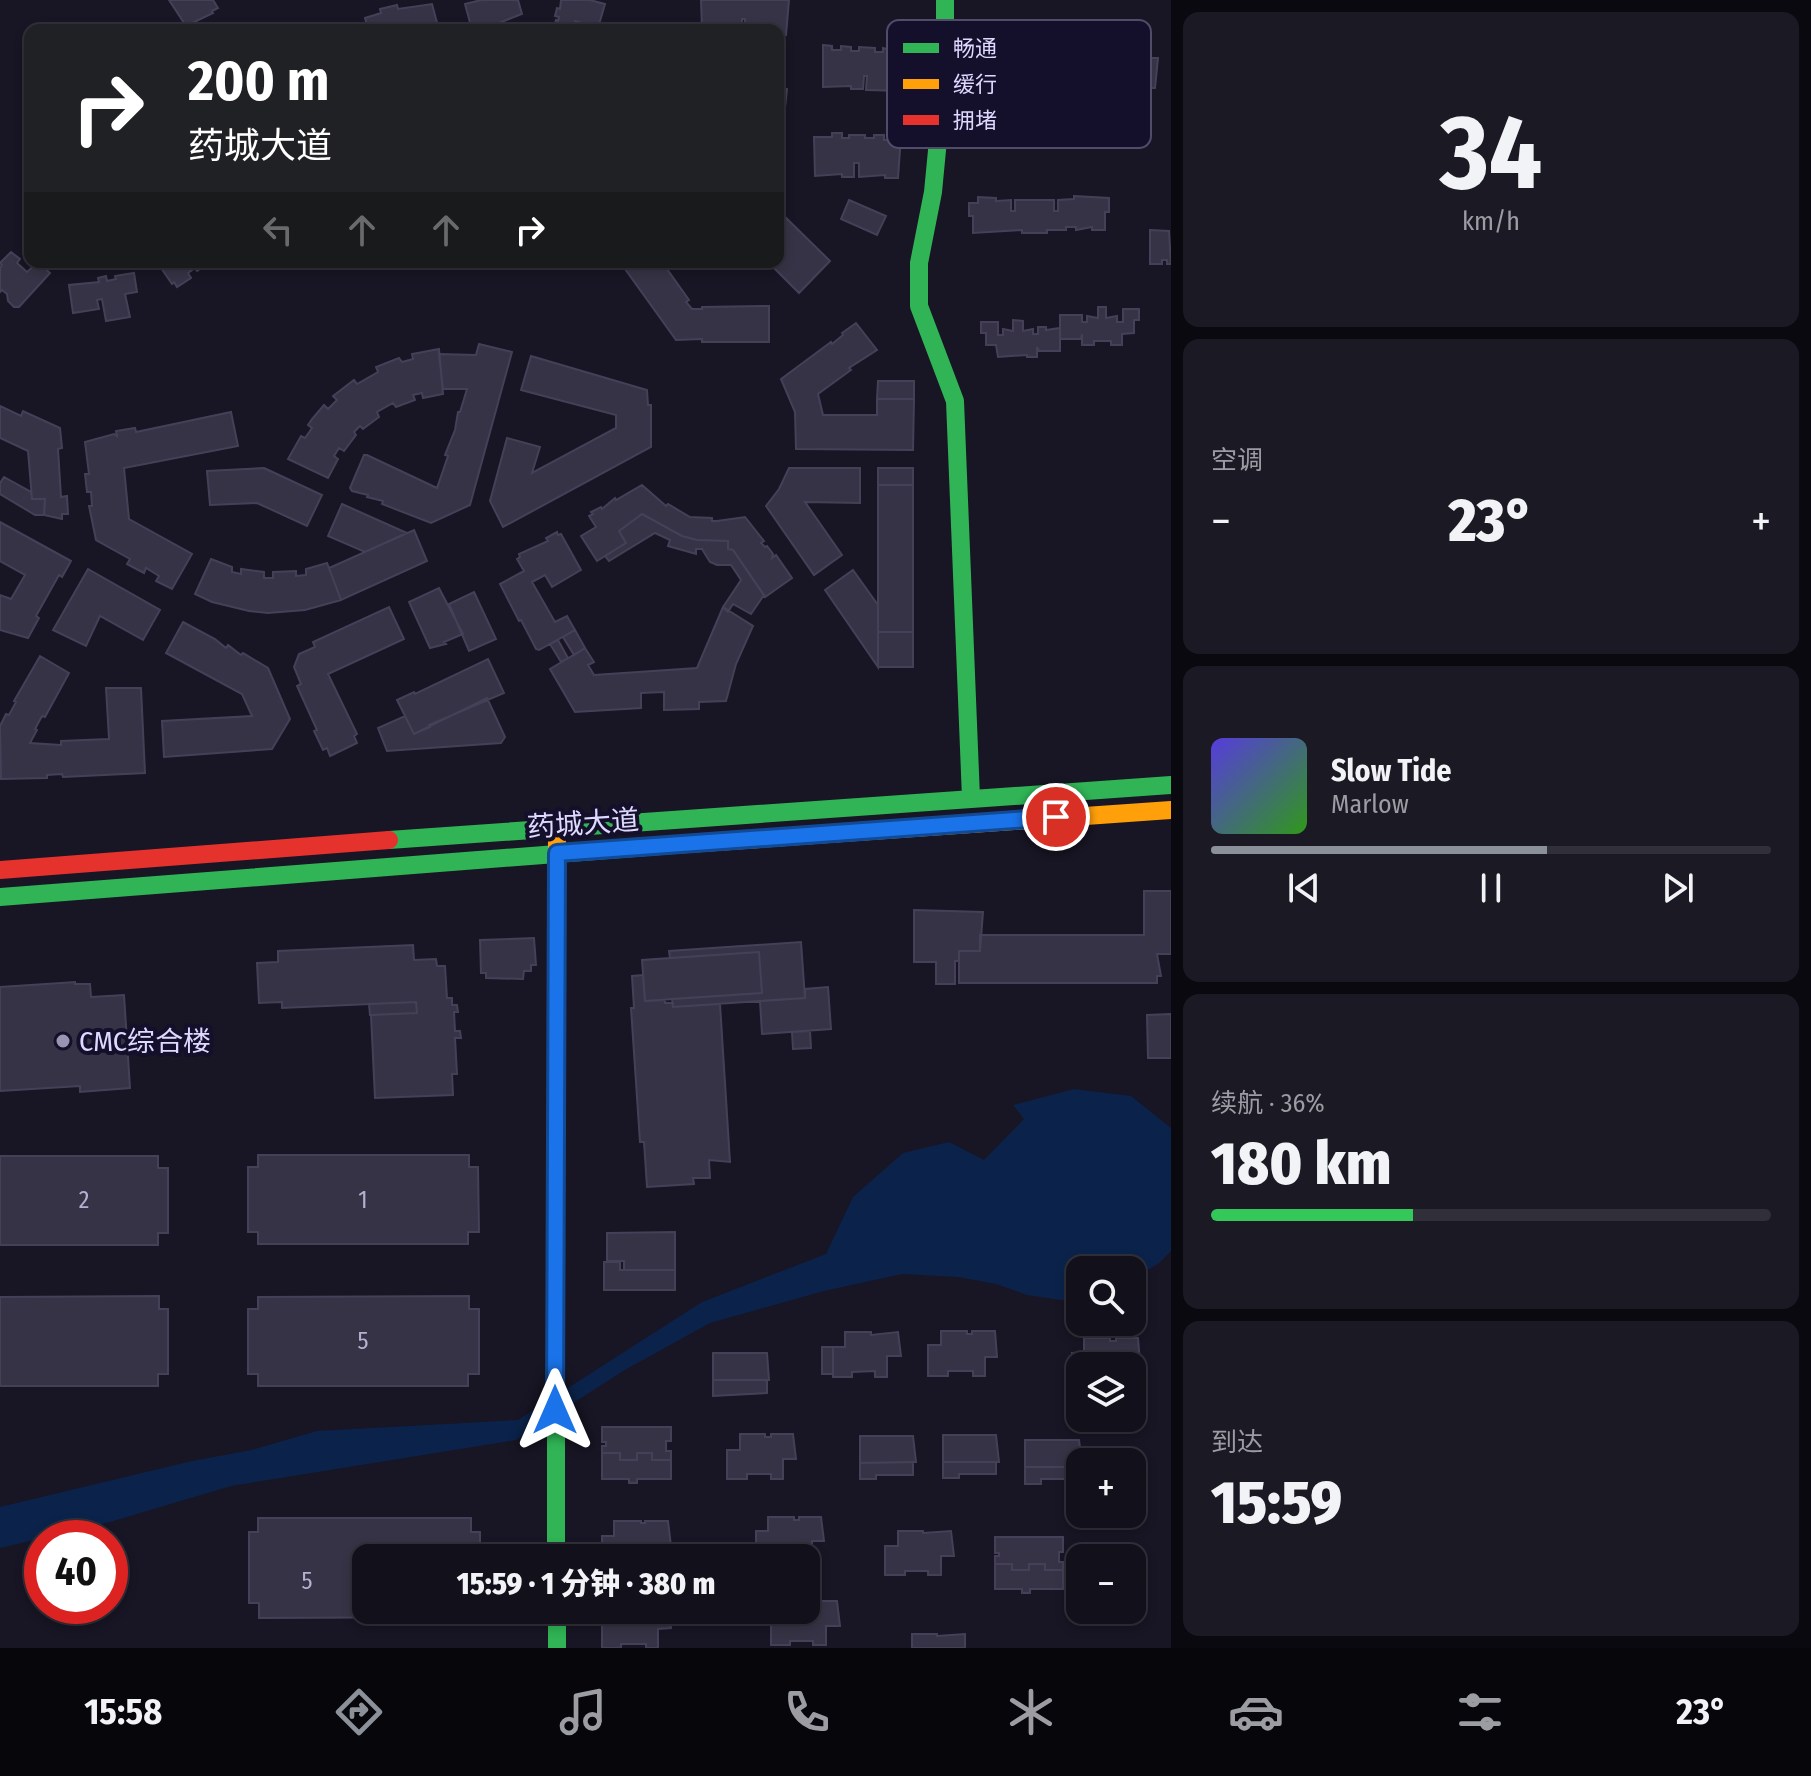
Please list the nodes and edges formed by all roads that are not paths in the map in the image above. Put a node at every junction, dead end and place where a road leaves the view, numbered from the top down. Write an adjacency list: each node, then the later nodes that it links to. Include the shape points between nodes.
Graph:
1 (937, 148): 3 (main road, via 919,263 919,306 955,401)
2 (1171, 785): 3 (main road, 药城大道)
3 (971, 798): 5 (main road, 药城大道)
4 (1171, 810): 6 (main road, 药城大道)
5 (557, 827): 6 (main road); 7 (main road, 药城大道)
6 (557, 853): 8 (main road, 药城大道); 9 (main road)
7 (0, 870)
8 (0, 897)
9 (556, 1544)
10 (557, 1624): 11 (main road)
11 (557, 1648)

